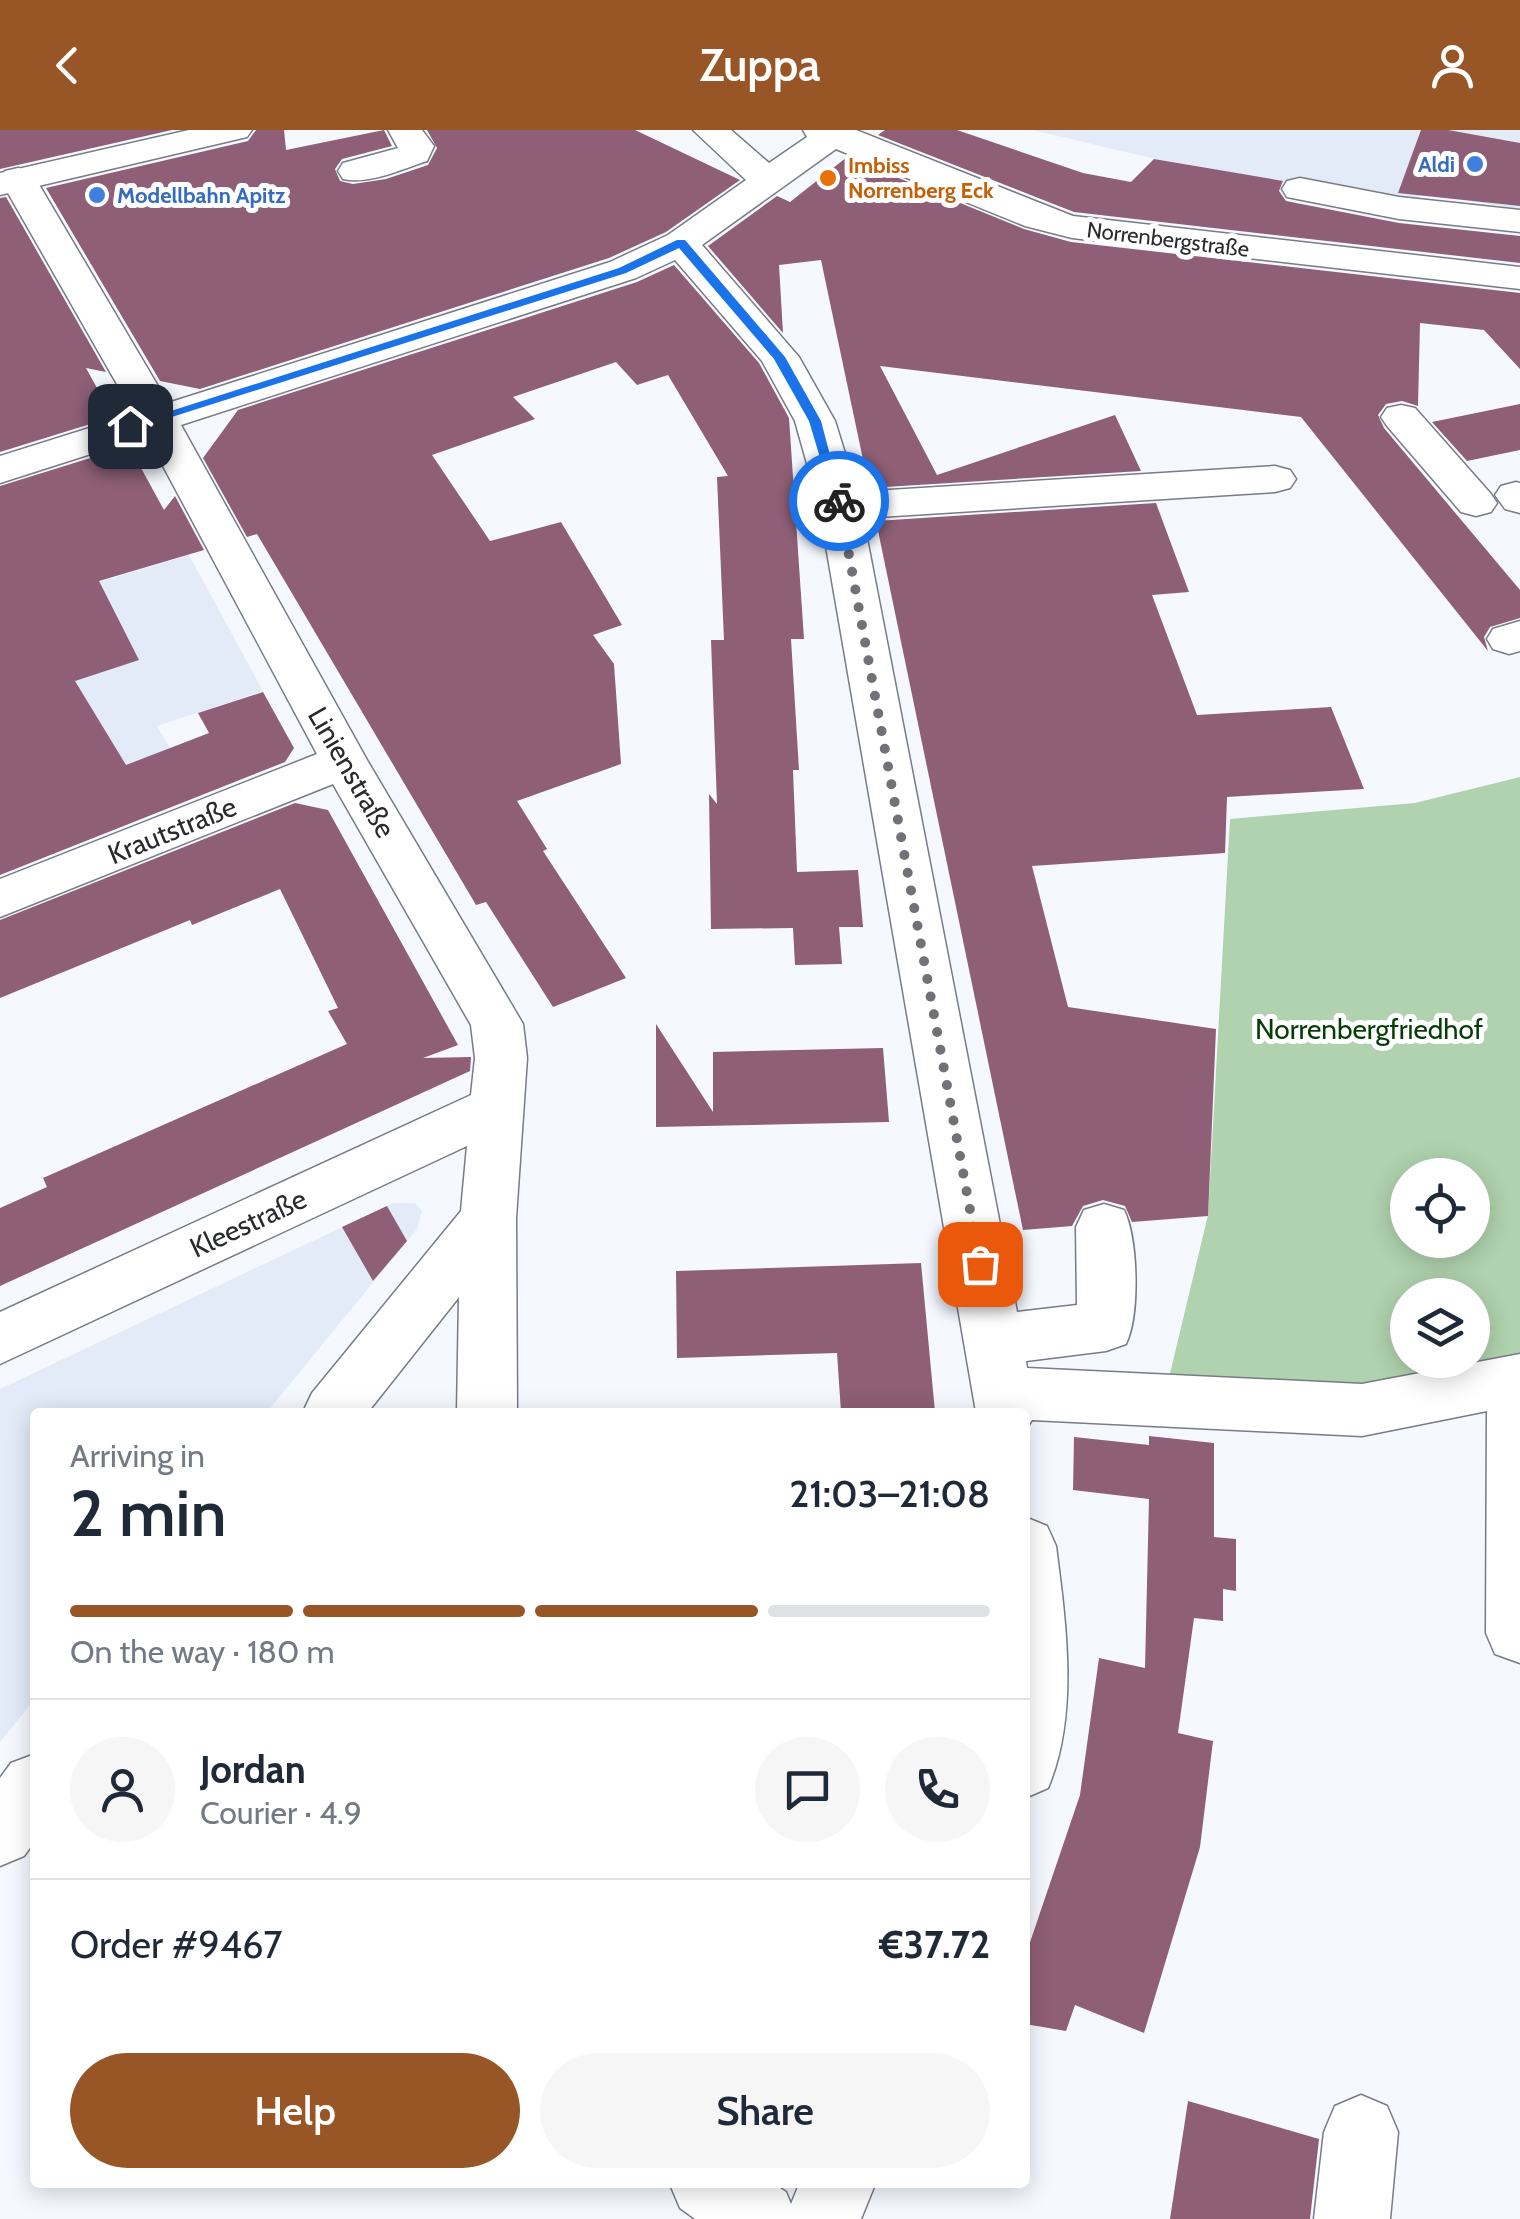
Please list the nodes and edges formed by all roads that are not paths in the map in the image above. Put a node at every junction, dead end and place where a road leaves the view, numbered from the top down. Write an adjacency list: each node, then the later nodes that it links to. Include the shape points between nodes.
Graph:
1 (235, 130): 6 (street)
2 (404, 130): 5 (street, via 415,154)
3 (710, 130): 7 (street)
4 (830, 132): 7 (street); 12 (street, Norrenbergstraße, via 1072,227)
5 (356, 171)
6 (9, 181): 15 (street, Linienstraße)
7 (769, 182): 11 (street)
8 (1300, 189): 9 (street)
9 (1399, 208): 10 (street); 12 (street)
10 (1520, 221)
11 (681, 243): 15 (street, via 622,270); 19 (street, via 779,357 815,421)
12 (1395, 267): 13 (street, Norrenbergstraße)
13 (1520, 278)
14 (1401, 417): 18 (street)
15 (157, 418): 16 (street); 20 (street, Linienstraße)
16 (0, 470)
17 (1275, 479): 19 (street)
18 (1494, 503)
19 (840, 506): 26 (street)
20 (344, 762): 21 (street, Krautstraße); 22 (street, Linienstraße, via 497,1024)
21 (0, 899)
22 (497, 1107): 23 (street, Linienstraße); 25 (street, Kleestraße)
23 (488, 1218): 27 (street); 28 (street, Linienstraße)
24 (1104, 1227): 26 (street, via 1106,1326)
25 (0, 1339)
26 (1001, 1382): 30 (street, via 1362,1410 1517,1379)
27 (336, 1408)
28 (488, 1408)
29 (1030, 1582): 31 (street, via 1036,1706)
30 (1518, 1633)
31 (1030, 1738)
32 (30, 1794): 33 (street)
33 (0, 1832)
34 (1361, 2132): 39 (street)
35 (715, 2188): 37 (street)
36 (837, 2188): 38 (street)
37 (759, 2219)
38 (822, 2219)
39 (1352, 2219)

